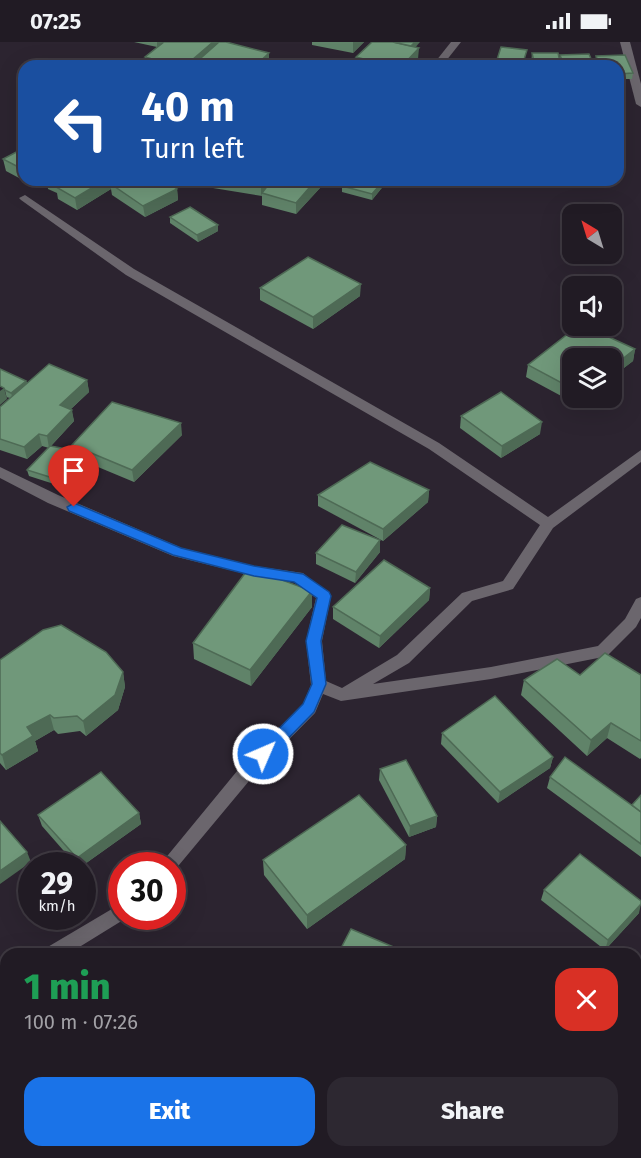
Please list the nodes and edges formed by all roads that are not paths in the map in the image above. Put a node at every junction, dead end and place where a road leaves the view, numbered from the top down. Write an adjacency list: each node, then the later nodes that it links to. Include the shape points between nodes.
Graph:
1 (456, 42): 3 (street)
2 (625, 42): 4 (street)
3 (442, 60)
4 (641, 104)
5 (25, 198): 8 (street, via 130,272 434,446)
6 (641, 455): 8 (street)
7 (0, 472): 10 (street, via 178,552 254,571 298,577 324,596 314,641)
8 (548, 524): 11 (street, via 508,585 467,597 403,659)
9 (641, 603): 11 (street, via 631,623 603,651 491,673)
10 (319, 684): 11 (street); 12 (street, via 309,708 248,770)
11 (341, 695)
12 (180, 852)
13 (108, 920): 14 (street)
14 (62, 948)

